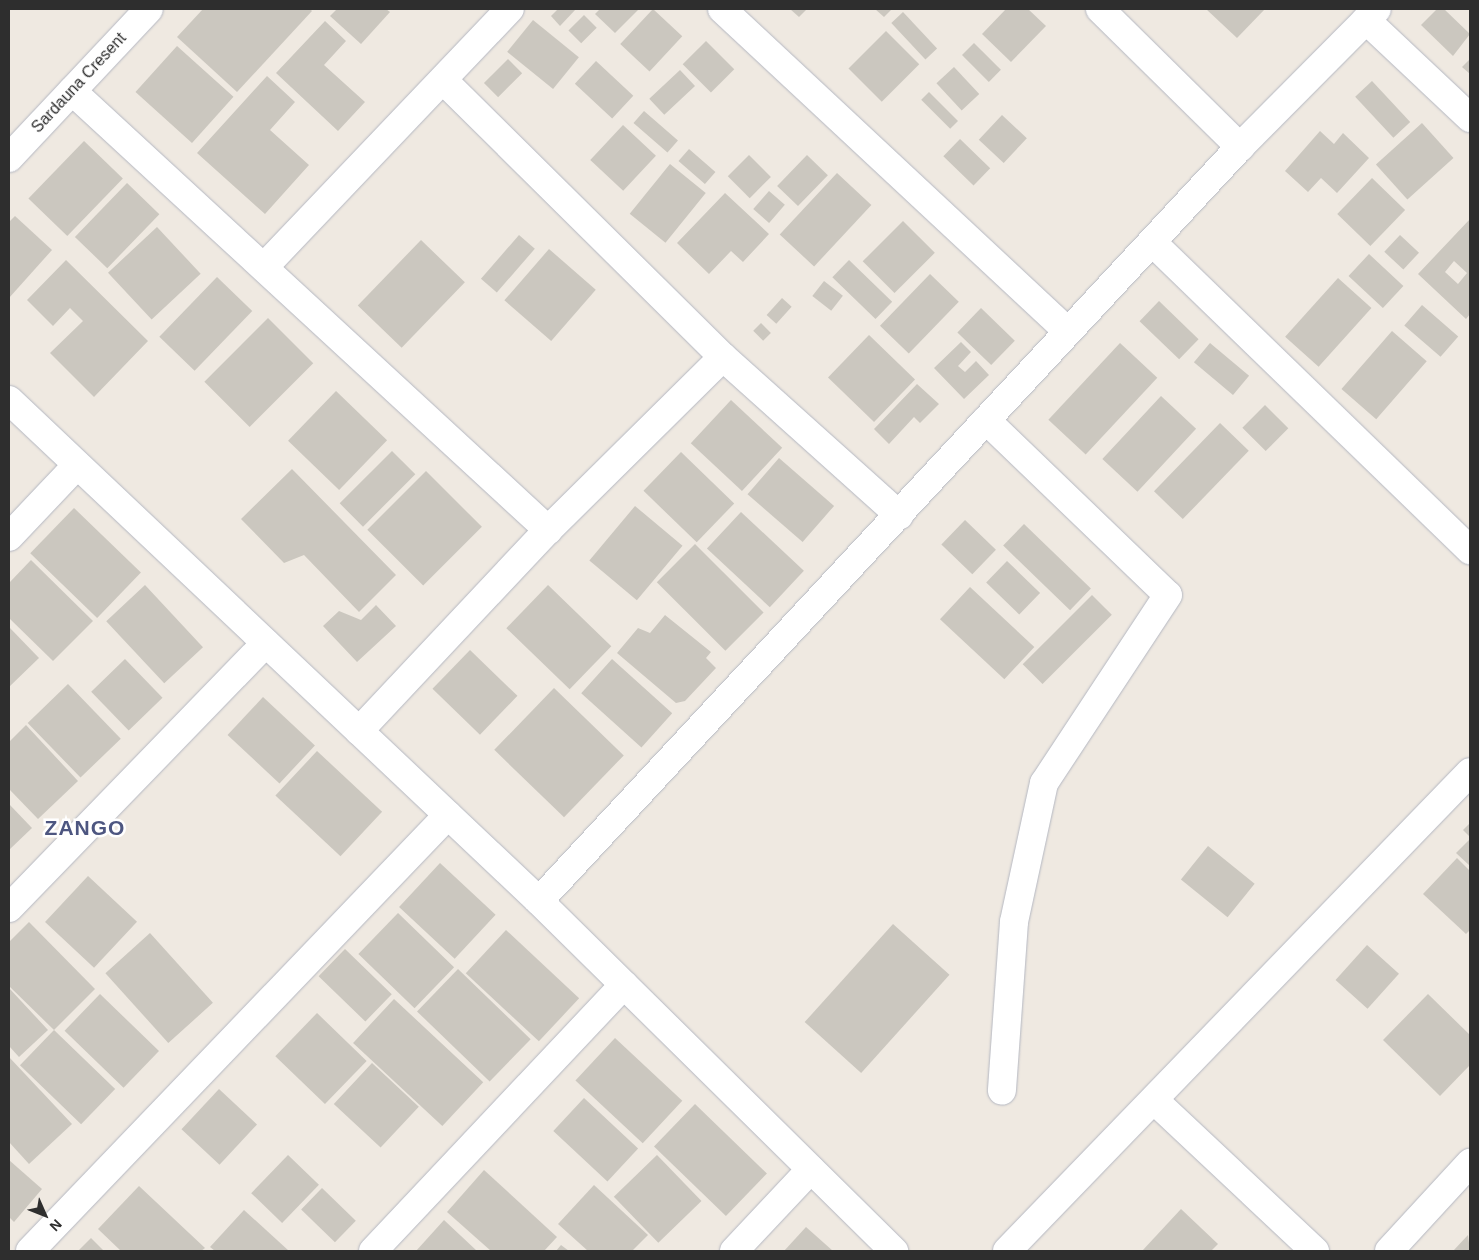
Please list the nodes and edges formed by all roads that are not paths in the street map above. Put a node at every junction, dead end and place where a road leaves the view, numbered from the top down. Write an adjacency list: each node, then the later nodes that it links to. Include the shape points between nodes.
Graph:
1 (149, 9): 7 (street, Sardauna Cresent)
2 (510, 9): 6 (street)
3 (722, 9): 13 (street)
4 (1100, 9): 9 (street)
5 (1371, 14): 8 (street); 9 (street)
6 (444, 81): 12 (street); 14 (street)
7 (72, 91): 10 (street, Sardauna Cresent); 12 (street)
8 (1470, 118)
9 (1240, 147): 11 (street)
10 (9, 158)
11 (1152, 242): 13 (street); 21 (street)
12 (265, 266): 19 (street)
13 (1068, 332): 16 (street)
14 (723, 357): 18 (street); 19 (street)
15 (9, 400): 17 (street)
16 (986, 420): 18 (street); 29 (street, via 1168,595 1044,783 1014,922)
17 (77, 465): 20 (street); 22 (street)
18 (899, 514): 26 (street)
19 (548, 530): 23 (street)
20 (9, 537)
21 (1470, 550)
22 (266, 642): 23 (street); 27 (street)
23 (358, 731): 25 (street)
24 (1470, 772): 30 (street)
25 (448, 816): 26 (street); 33 (street)
26 (539, 901): 28 (street)
27 (9, 908)
28 (624, 985): 32 (street); 34 (street)
29 (1002, 1092)
30 (1154, 1100): 37 (street); 38 (street)
31 (1470, 1164): 39 (street)
32 (811, 1169): 35 (street); 36 (street)
33 (30, 1251)
34 (373, 1251)
35 (734, 1251)
36 (894, 1251)
37 (1006, 1251)
38 (1315, 1251)
39 (1389, 1251)

